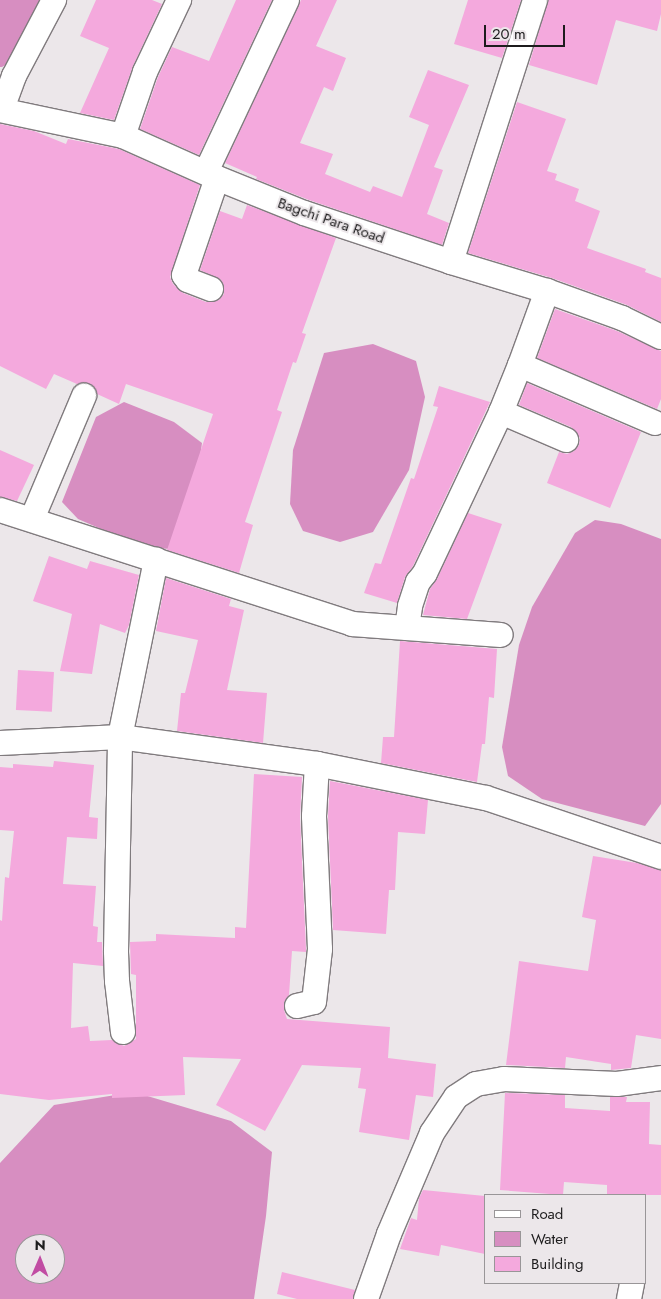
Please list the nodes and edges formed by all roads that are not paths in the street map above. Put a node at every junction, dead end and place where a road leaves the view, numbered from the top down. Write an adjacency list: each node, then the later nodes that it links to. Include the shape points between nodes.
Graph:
1 (54, 0): 5 (street, via 14,76)
2 (179, 0): 6 (street, via 146,72)
3 (288, 0): 7 (street)
4 (535, 0): 8 (street)
5 (1, 110): 6 (street, Bagchi Para Road)
6 (122, 136): 7 (street, Bagchi Para Road)
7 (212, 175): 8 (street, Bagchi Para Road, via 304,212); 9 (street, via 184,275 188,280)
8 (451, 262): 10 (street, Bagchi Para Road)
9 (211, 289)
10 (546, 291): 11 (street, Bagchi Para Road, via 622,318); 12 (street)
11 (661, 338)
12 (520, 365): 14 (street); 15 (street)
13 (84, 396): 18 (street)
14 (501, 412): 16 (street); 20 (street, via 418,582)
15 (655, 423)
16 (566, 440)
17 (0, 510): 18 (street)
18 (32, 519): 19 (street)
19 (156, 560): 20 (street, via 352,624); 22 (street)
20 (407, 628): 21 (street)
21 (502, 635)
22 (120, 737): 23 (street); 24 (street); 27 (street, via 116,951)
23 (0, 743)
24 (317, 764): 25 (street, via 486,798); 26 (street, via 314,816 320,949 314,1002)
25 (661, 857)
26 (297, 1006)
27 (123, 1032)
28 (661, 1078): 30 (street, via 617,1084 504,1079 476,1084 456,1097 432,1133 389,1234)
29 (632, 1284): 31 (street)
30 (366, 1299)
31 (629, 1299)

